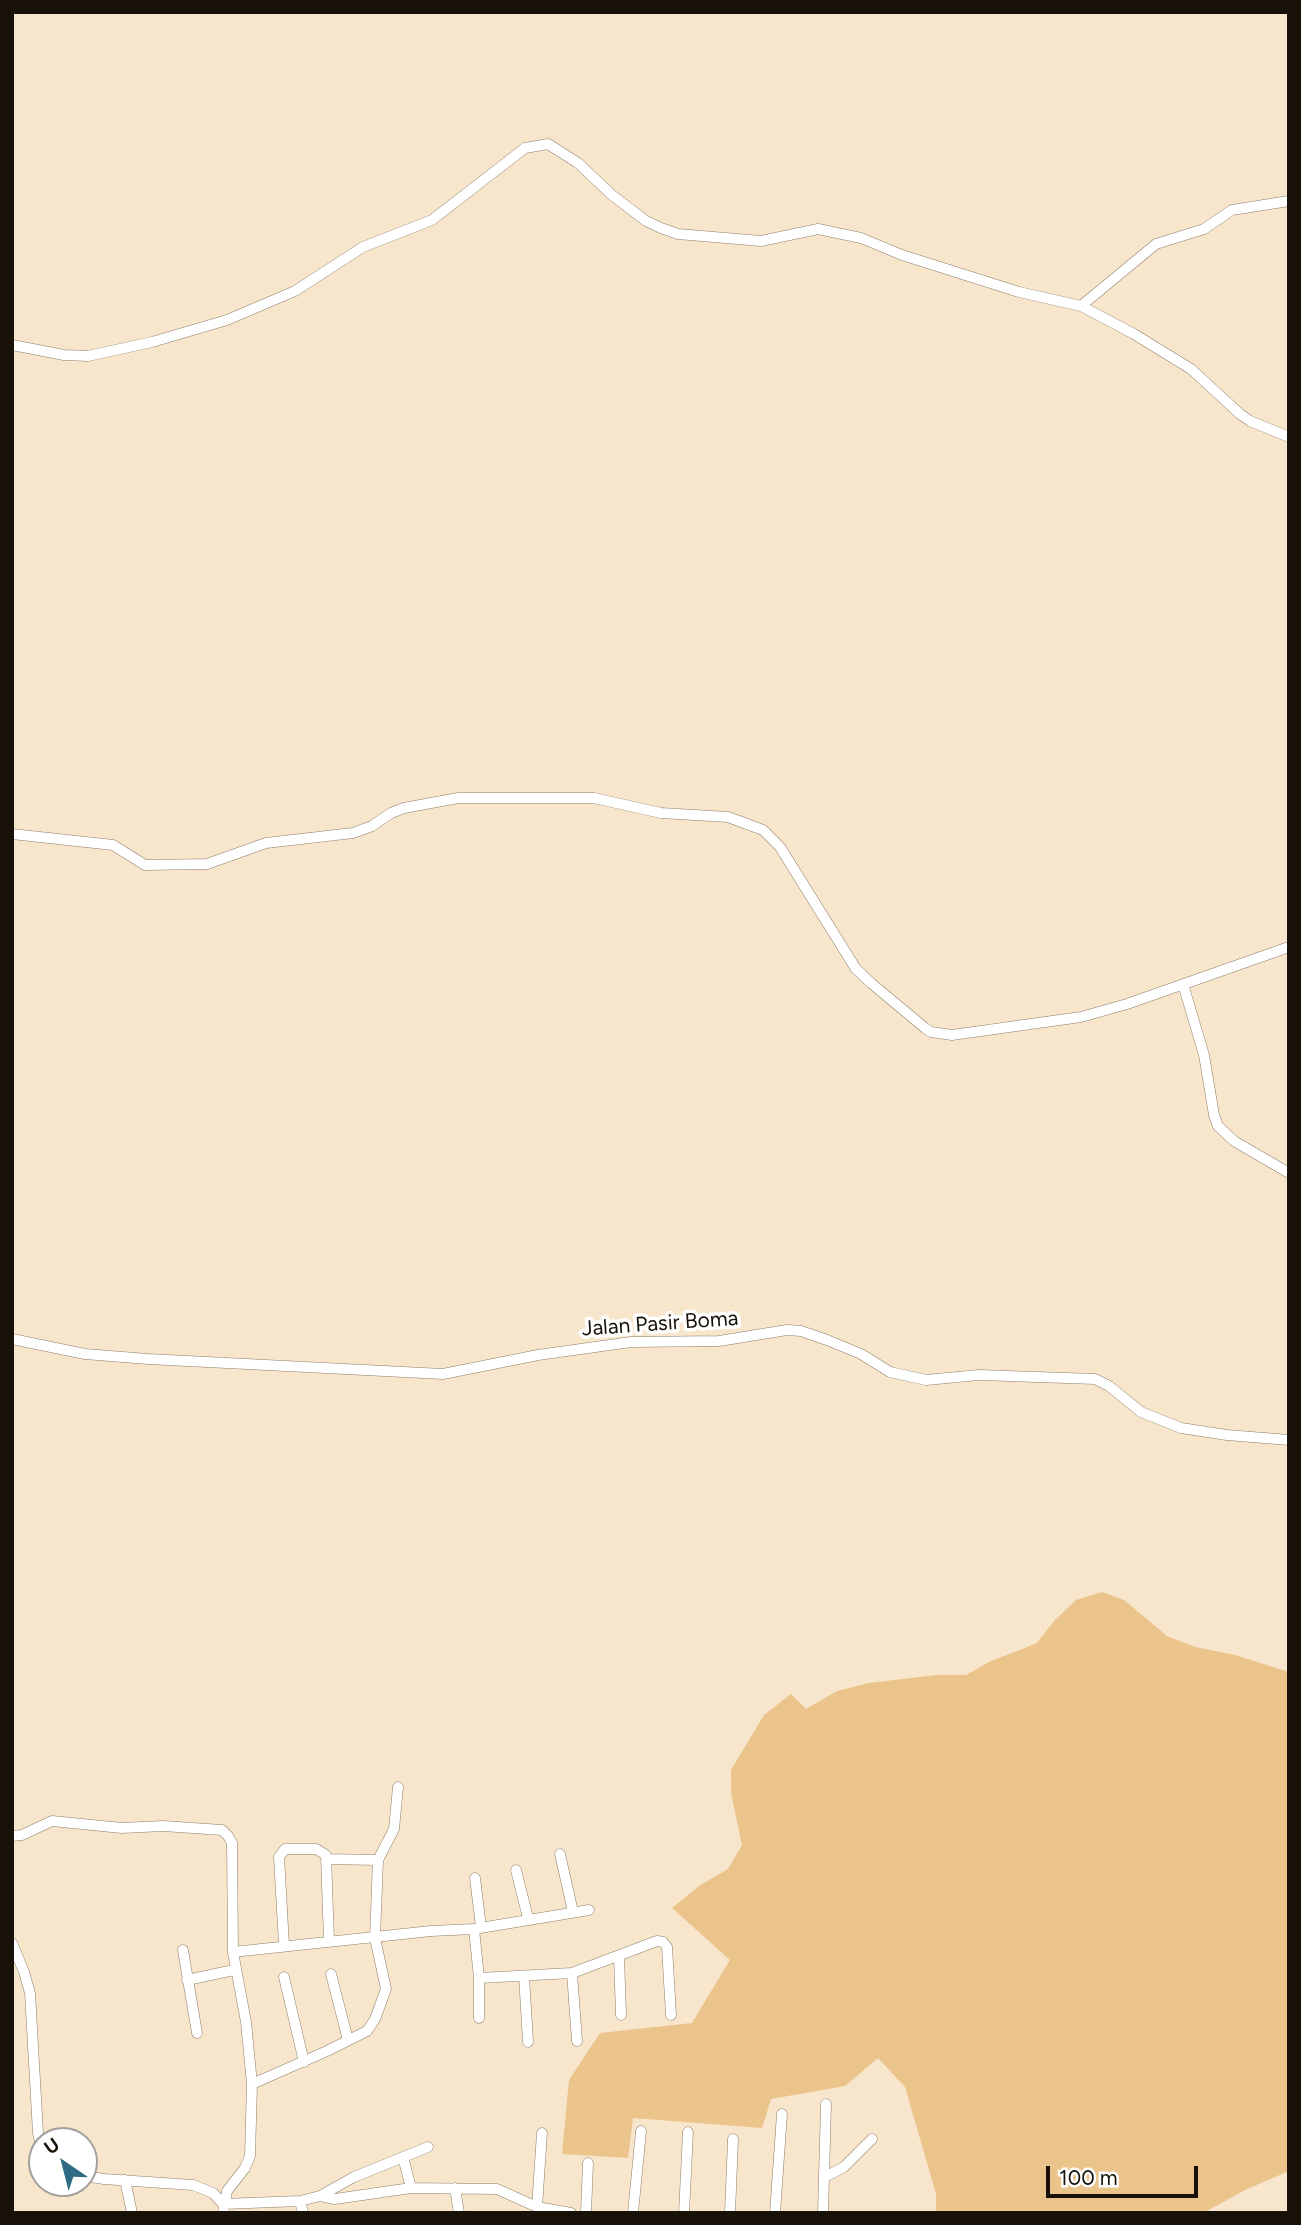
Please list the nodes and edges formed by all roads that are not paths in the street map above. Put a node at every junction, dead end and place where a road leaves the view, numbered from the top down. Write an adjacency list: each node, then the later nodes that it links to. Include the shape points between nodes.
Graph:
1 (1289, 201): 2 (street, via 1232,210 1204,229 1156,244)
2 (1080, 306): 3 (street, via 1019,292 861,238 818,229 761,241 670,231 646,221 564,153 540,144 525,148 432,220 363,247 295,291 227,320 88,356); 4 (street, via 1191,369 1240,414)
3 (12, 345)
4 (1289, 437)
5 (12, 834): 7 (street, via 113,845 145,865 207,864 275,841 353,833 404,808 444,799 594,798 661,813 728,817 763,830 795,867 856,969 931,1032 965,1035 1081,1017)
6 (1289, 947): 7 (street)
7 (1183, 984): 8 (street, via 1218,1126 1234,1141)
8 (1287, 1169)
9 (12, 1339): 10 (street, Jalan Pasir Boma, via 148,1359 434,1374 631,1342 719,1341 787,1330 854,1351 890,1372 926,1380 979,1375 1095,1380 1141,1412 1181,1428)
10 (1289, 1440)
11 (398, 1787): 15 (street, via 394,1829)
12 (12, 1836): 27 (street, via 52,1821 222,1830 232,1843)
13 (560, 1854): 19 (street)
14 (327, 1859): 15 (street); 23 (street); 25 (street, via 316,1849 285,1849 281,1853)
15 (378, 1860): 22 (street)
16 (516, 1870): 20 (street)
17 (475, 1878): 21 (street)
18 (589, 1910): 19 (street)
19 (573, 1912): 20 (street)
20 (528, 1918): 21 (street)
21 (478, 1928): 22 (street); 34 (street)
22 (375, 1938): 23 (street); 40 (street, via 386,1993 372,2026)
23 (330, 1941): 25 (street)
24 (12, 1943): 47 (street, via 30,1993)
25 (284, 1945): 27 (street)
26 (183, 1950): 35 (street)
27 (233, 1952): 29 (street)
28 (619, 1956): 30 (street); 36 (street); 37 (street, via 657,1941 666,1945)
29 (234, 1970): 35 (street); 44 (street, via 246,2022)
30 (572, 1973): 32 (street); 41 (street)
31 (331, 1974): 40 (street)
32 (524, 1976): 34 (street); 42 (street)
33 (284, 1977): 43 (street)
34 (479, 1978): 38 (street)
35 (187, 1980): 39 (street)
36 (621, 2015)
37 (671, 2015)
38 (479, 2018)
39 (198, 2033)
40 (348, 2040): 43 (street)
41 (577, 2041)
42 (528, 2042)
43 (304, 2062): 44 (street)
44 (252, 2084): 64 (street, via 250,2156 230,2186)
45 (826, 2104): 57 (street)
46 (782, 2114): 73 (street)
47 (37, 2127)
48 (641, 2131): 70 (street)
49 (688, 2132): 71 (street)
50 (542, 2133): 63 (street)
51 (733, 2139): 72 (street)
52 (872, 2139): 57 (street, via 844,2167)
53 (428, 2147): 54 (street)
54 (403, 2157): 59 (street); 61 (street)
55 (588, 2163): 69 (street)
56 (98, 2177): 58 (street)
57 (825, 2177): 74 (street)
58 (125, 2180): 64 (street, via 193,2185 213,2193); 65 (street)
59 (411, 2188): 60 (street); 61 (street, via 335,2199)
60 (455, 2188): 63 (street, via 497,2189); 67 (street)
61 (320, 2196): 62 (street)
62 (300, 2201): 64 (street); 66 (street)
63 (537, 2207): 68 (street)
64 (223, 2208)
65 (132, 2213)
66 (303, 2213)
67 (459, 2213)
68 (571, 2213)
69 (586, 2213)
70 (633, 2213)
71 (684, 2213)
72 (730, 2213)
73 (775, 2213)
74 (823, 2213)

